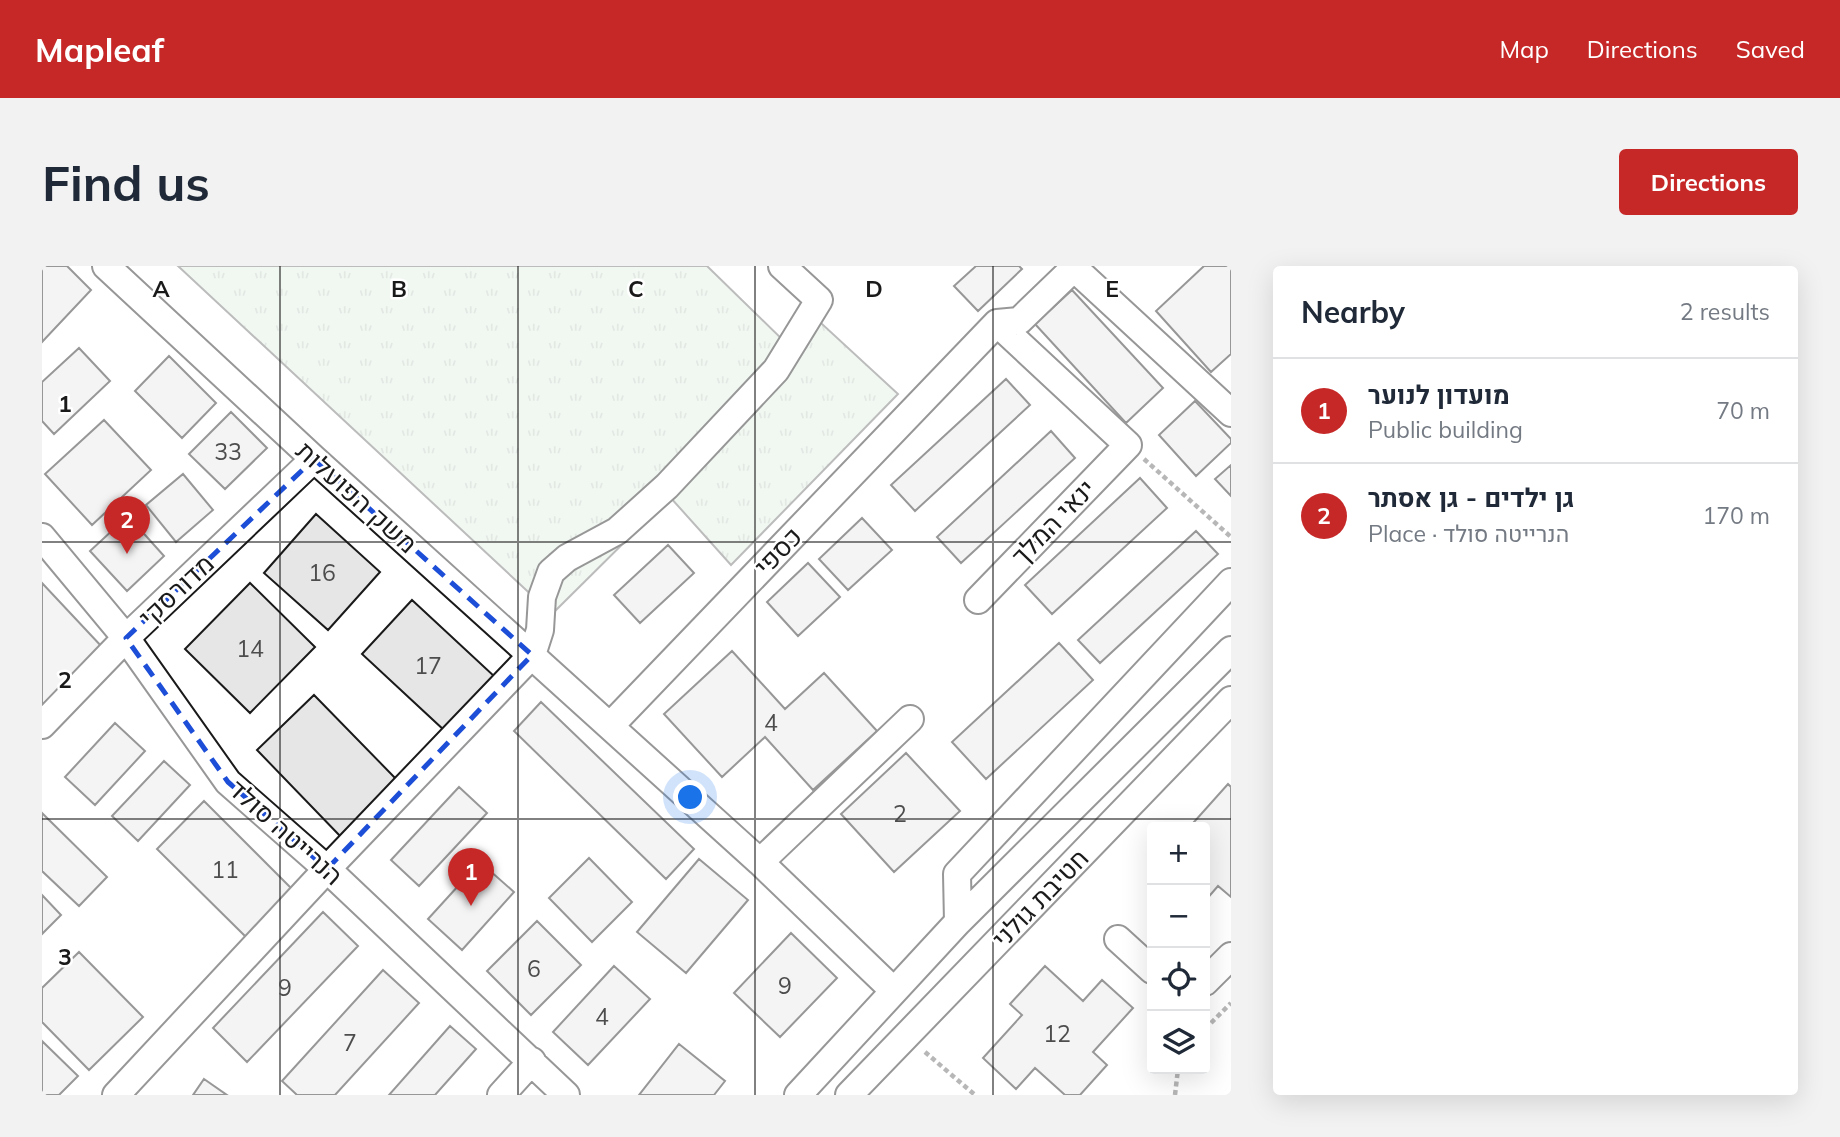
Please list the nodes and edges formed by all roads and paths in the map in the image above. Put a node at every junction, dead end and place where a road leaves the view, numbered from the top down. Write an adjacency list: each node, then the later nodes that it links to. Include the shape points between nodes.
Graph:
1 (106, 266): 6 (street, משק הפועלות)
2 (782, 266): 13 (street, via 818,300 776,370 667,486 617,531 551,572)
3 (997, 323): 4 (street, כספי, via 1019,321 1074,268); 5 (street); 17 (street, כספי)
4 (1231, 414)
5 (1128, 445): 8 (path); 10 (street, ינאי המלך)
6 (314, 459): 11 (street, מדורסקי); 13 (street, משק הפועלות)
7 (42, 537): 11 (street, הנרייטה סולד)
8 (1231, 537)
9 (1231, 582): 20 (street, חטיבת גולני, via 957,874)
10 (978, 600)
11 (126, 638): 16 (street, מדורסקי); 19 (street, הנרייטה סולד, via 228,782)
12 (1231, 650): 20 (street, חטיבת גולני)
13 (532, 655): 17 (street, משק הפועלות); 19 (street)
14 (1227, 714): 28 (street, חטיבת גולני)
15 (910, 719): 18 (street)
16 (42, 725)
17 (611, 725): 18 (street)
18 (760, 862): 25 (street)
19 (327, 869): 29 (street, הנרייטה סולד); 31 (street)
20 (958, 922): 25 (street, חטיבת גולני)
21 (1118, 939): 23 (street)
22 (1231, 956): 24 (street)
23 (1147, 965)
24 (1210, 977)
25 (894, 991): 34 (street, חטיבת גולני)
26 (1231, 1003): 27 (path)
27 (1210, 1025)
28 (908, 1034): 35 (street, חטיבת גולני); 36 (path)
29 (532, 1061): 32 (street); 33 (street, הנרייטה סולד)
30 (1177, 1074): 37 (path)
31 (116, 1095)
32 (501, 1095)
33 (566, 1095)
34 (798, 1095)
35 (849, 1095)
36 (975, 1095)
37 (1175, 1095)

